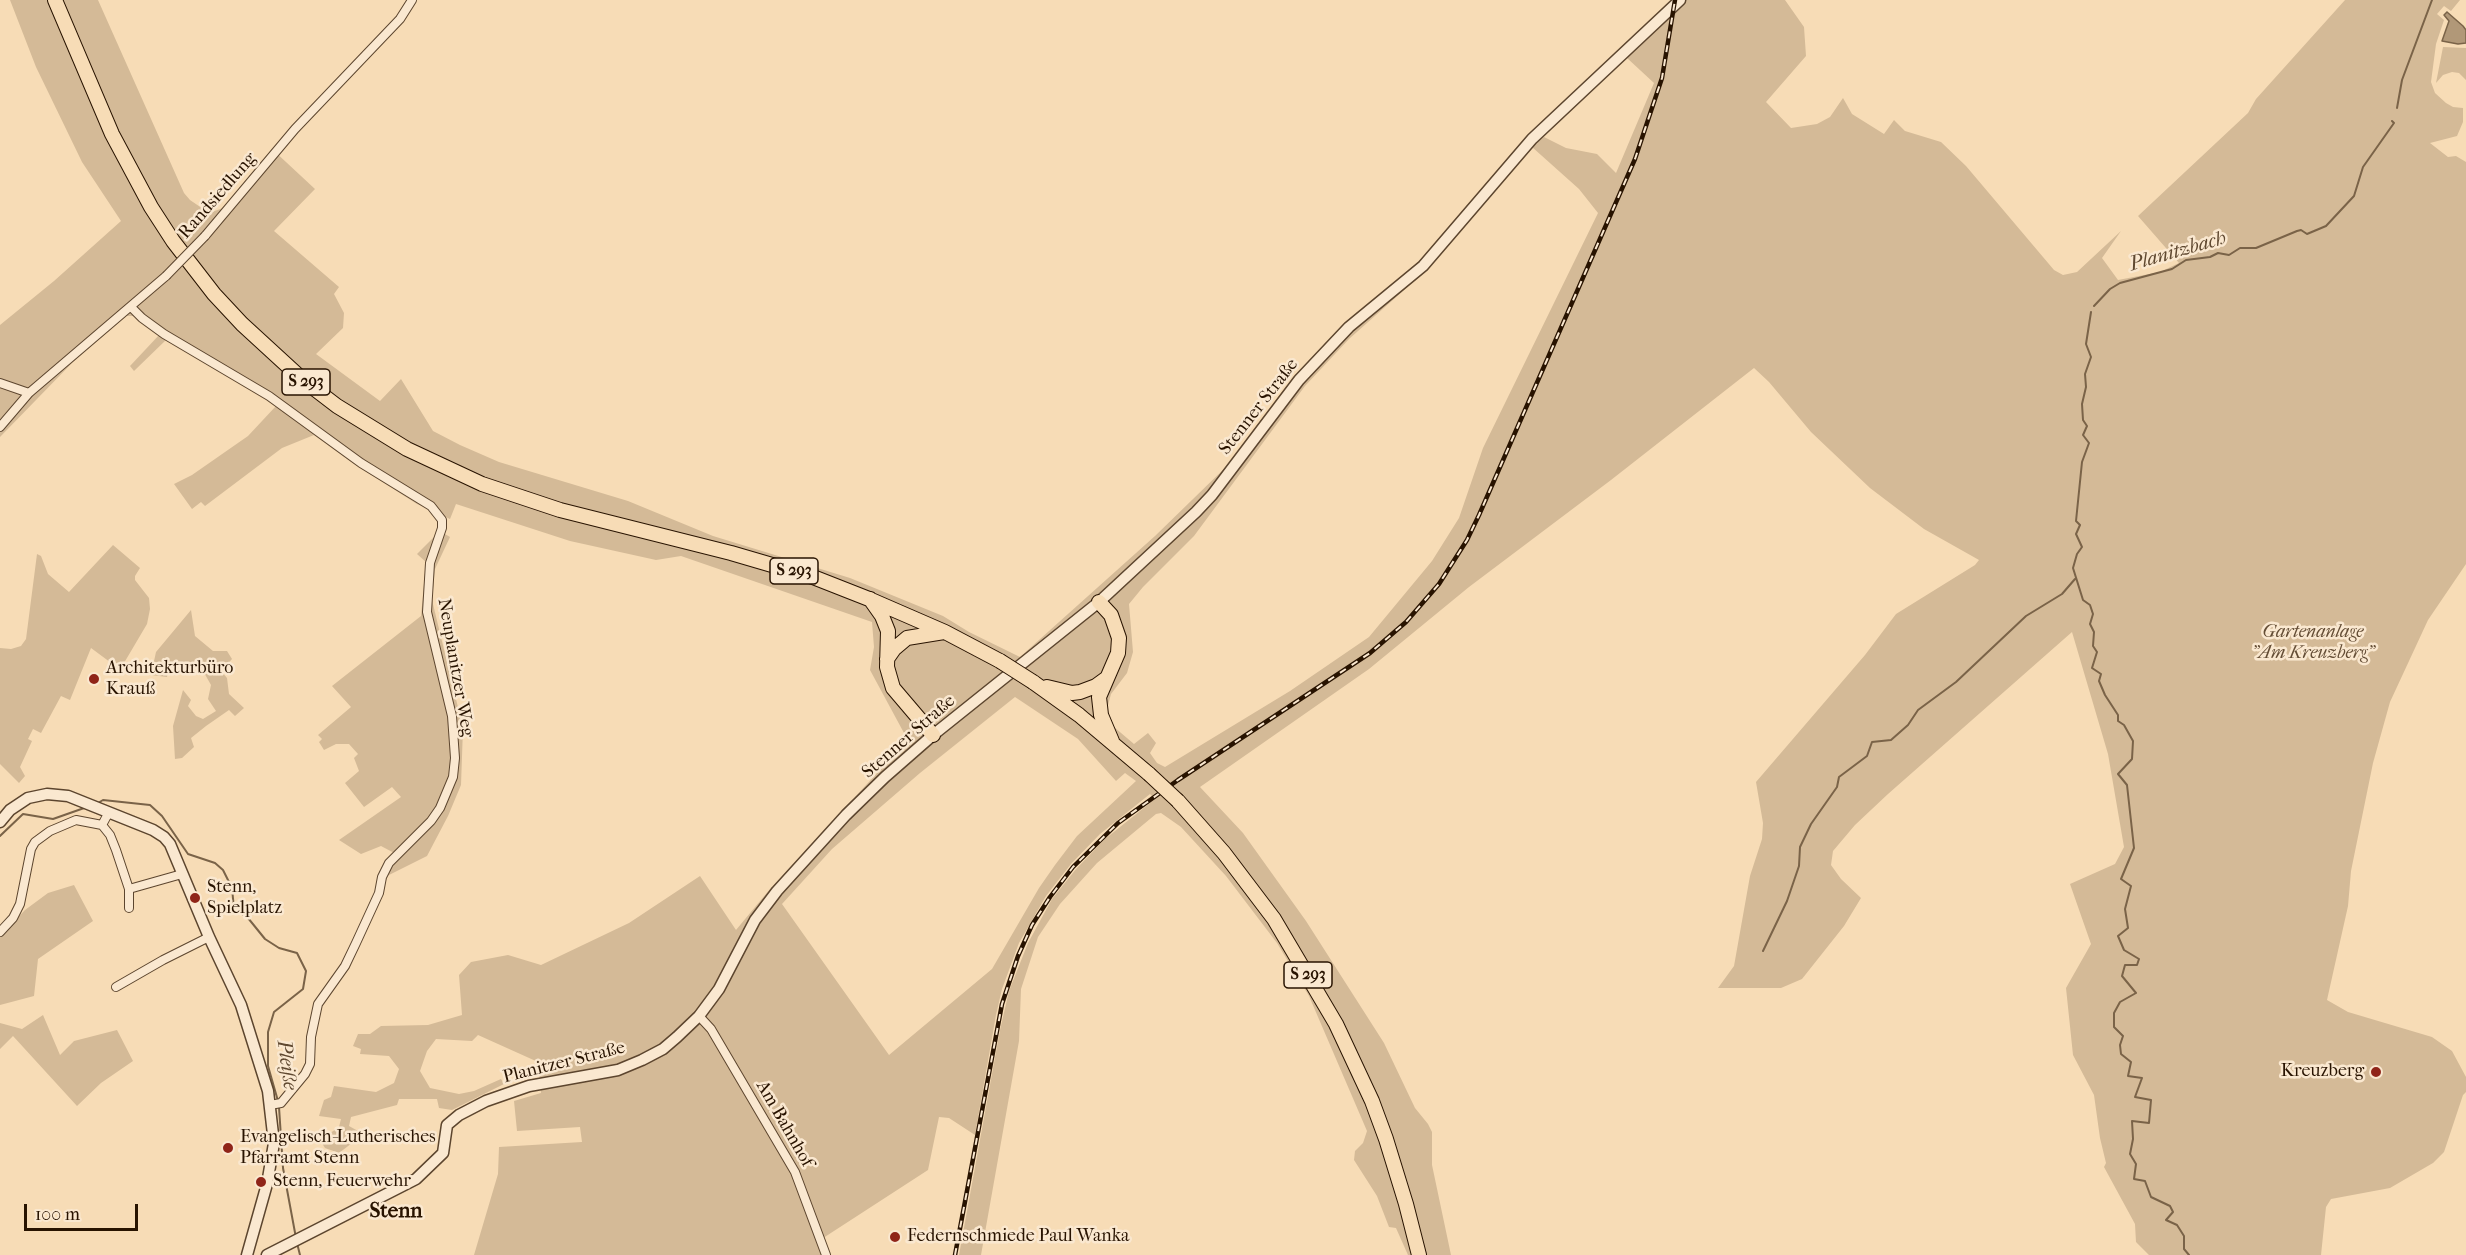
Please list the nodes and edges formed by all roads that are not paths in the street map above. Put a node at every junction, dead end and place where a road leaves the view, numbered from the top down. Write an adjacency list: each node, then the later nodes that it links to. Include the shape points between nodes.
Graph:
1 (55, 0): 8 (highway, S 293, via 112,134 173,241 242,324 337,406 444,468 521,499 772,565)
2 (412, 0): 4 (street, Randsiedlung, bridge, via 400,19 295,129 205,236)
3 (1680, 0): 9 (street, Stenner Straße, via 1532,139 1423,266 1349,327 1299,380 1212,495)
4 (131, 307): 6 (street, Randsiedlung); 27 (street, Neuplanitzer Weg, via 164,334 268,396 361,464 432,506 442,520 430,563 427,612 452,716 453,777 436,814 389,863 345,966 318,1004 310,1064)
5 (0, 383): 6 (street)
6 (29, 393): 7 (street, Randsiedlung)
7 (0, 427)
8 (869, 598): 10 (highway, S 293); 11 (highway, via 886,623)
9 (1099, 602): 12 (highway, via 1111,615 1119,638); 14 (street, Stenner Straße)
10 (945, 632): 11 (highway, via 907,638); 13 (highway, S 293, bridge)
11 (887, 659): 14 (highway, via 893,687)
12 (1108, 678): 13 (highway, via 1072,693); 15 (highway, via 1099,697 1101,715)
13 (1036, 683): 15 (highway, S 293)
14 (933, 735): 17 (street, Stenner Straße)
15 (1112, 741): 31 (highway, S 293, bridge, via 1178,801 1274,919 1336,1024 1372,1101)
16 (109, 812): 18 (street, via 68,796 47,794 28,798); 19 (street); 20 (street, via 164,837)
17 (846, 815): 26 (street, Planitzer Straße, via 755,920 719,989)
18 (0, 822)
19 (102, 825): 21 (street, via 110,835); 23 (street, via 76,820 35,842 20,904)
20 (182, 874): 21 (street); 24 (street)
21 (129, 889): 22 (street)
22 (129, 908)
23 (0, 932)
24 (208, 937): 25 (street); 27 (street, via 241,1005)
25 (116, 987)
26 (699, 1016): 29 (street, Planitzer Straße, via 663,1048 618,1070 529,1086 459,1115 447,1125 443,1153 416,1179); 30 (street, Am Bahnhof, via 711,1029 795,1172)
27 (275, 1104): 28 (street, via 269,1179)
28 (247, 1255)
29 (267, 1255)
30 (826, 1255)
31 (1419, 1255)

